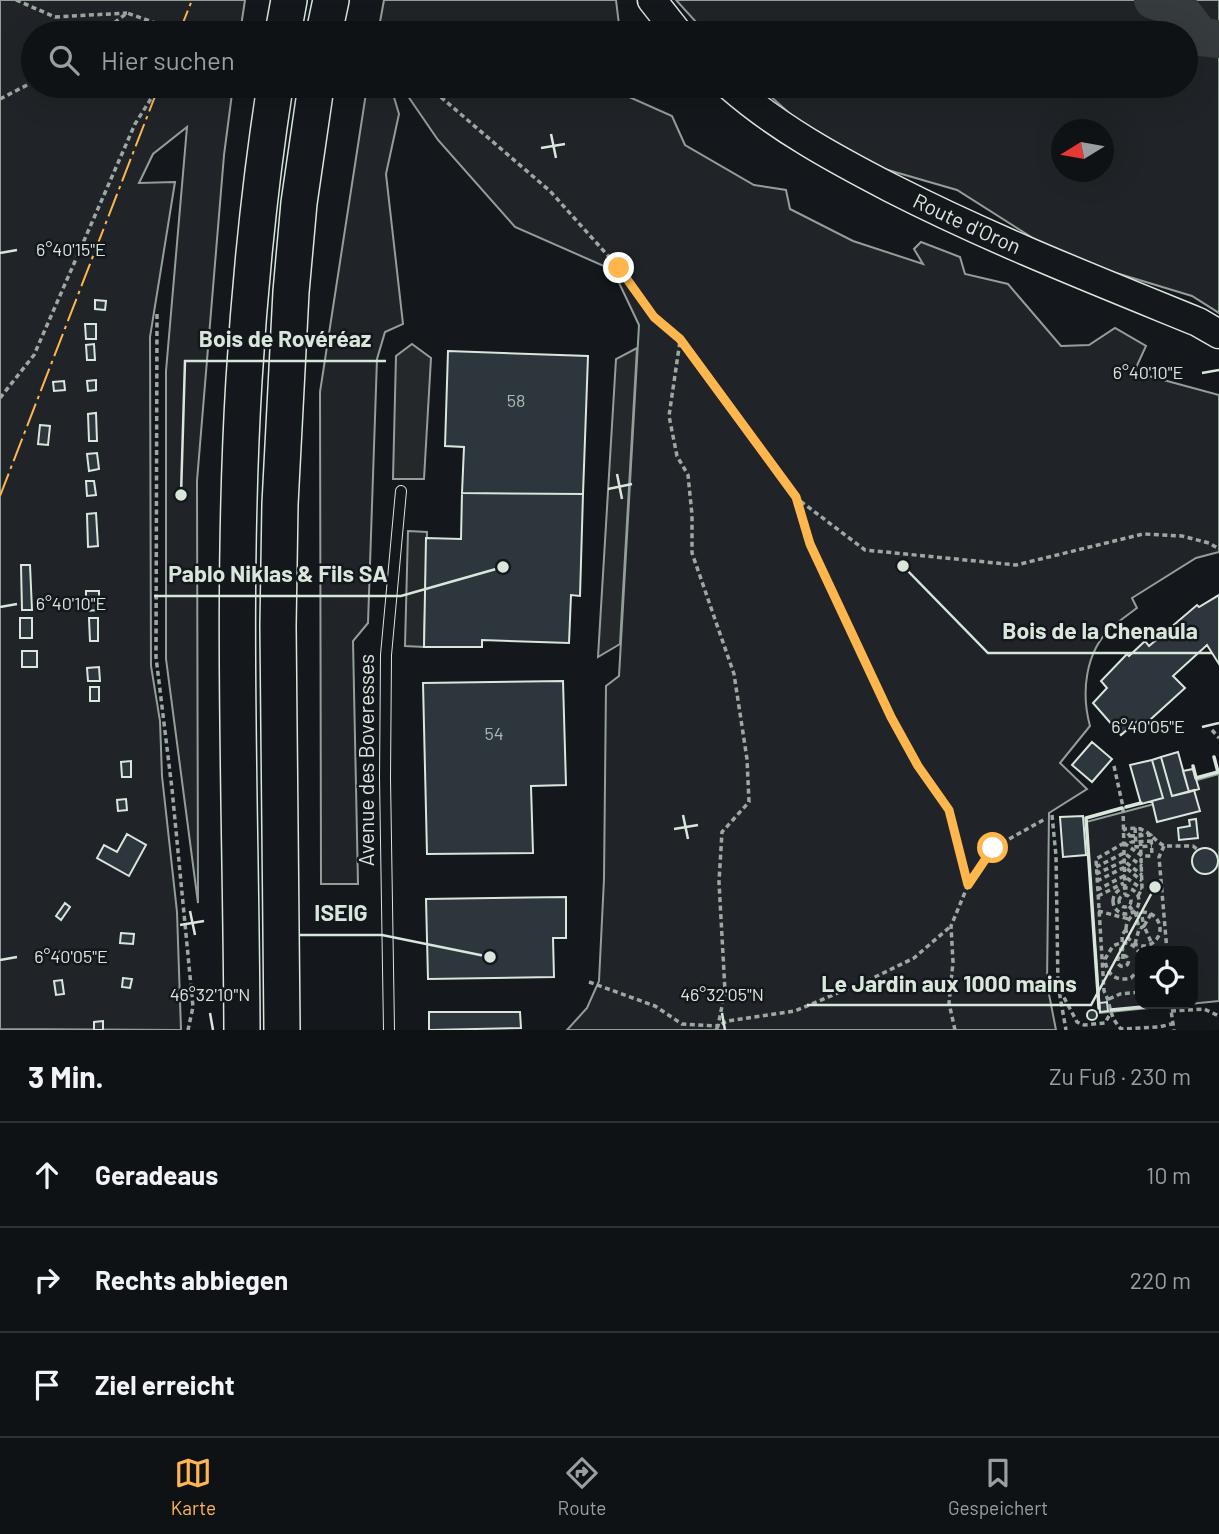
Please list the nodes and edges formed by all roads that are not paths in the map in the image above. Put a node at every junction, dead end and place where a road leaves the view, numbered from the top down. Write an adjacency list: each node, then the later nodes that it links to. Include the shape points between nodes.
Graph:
1 (289, 0): 4 (highway)
2 (331, 0): 5 (highway)
3 (652, 0): 6 (main road)
4 (285, 21)
5 (327, 21)
6 (669, 21)
7 (273, 98): 12 (highway, via 251,274 239,492)
8 (314, 98): 13 (highway, via 291,292 280,504)
9 (744, 98): 10 (main road, Route d'Oron, via 859,172 938,212)
10 (1219, 334)
11 (401, 491): 14 (lane, Avenue des Boveresses, via 386,656)
12 (242, 1030)
13 (282, 1030)
14 (388, 1030)

